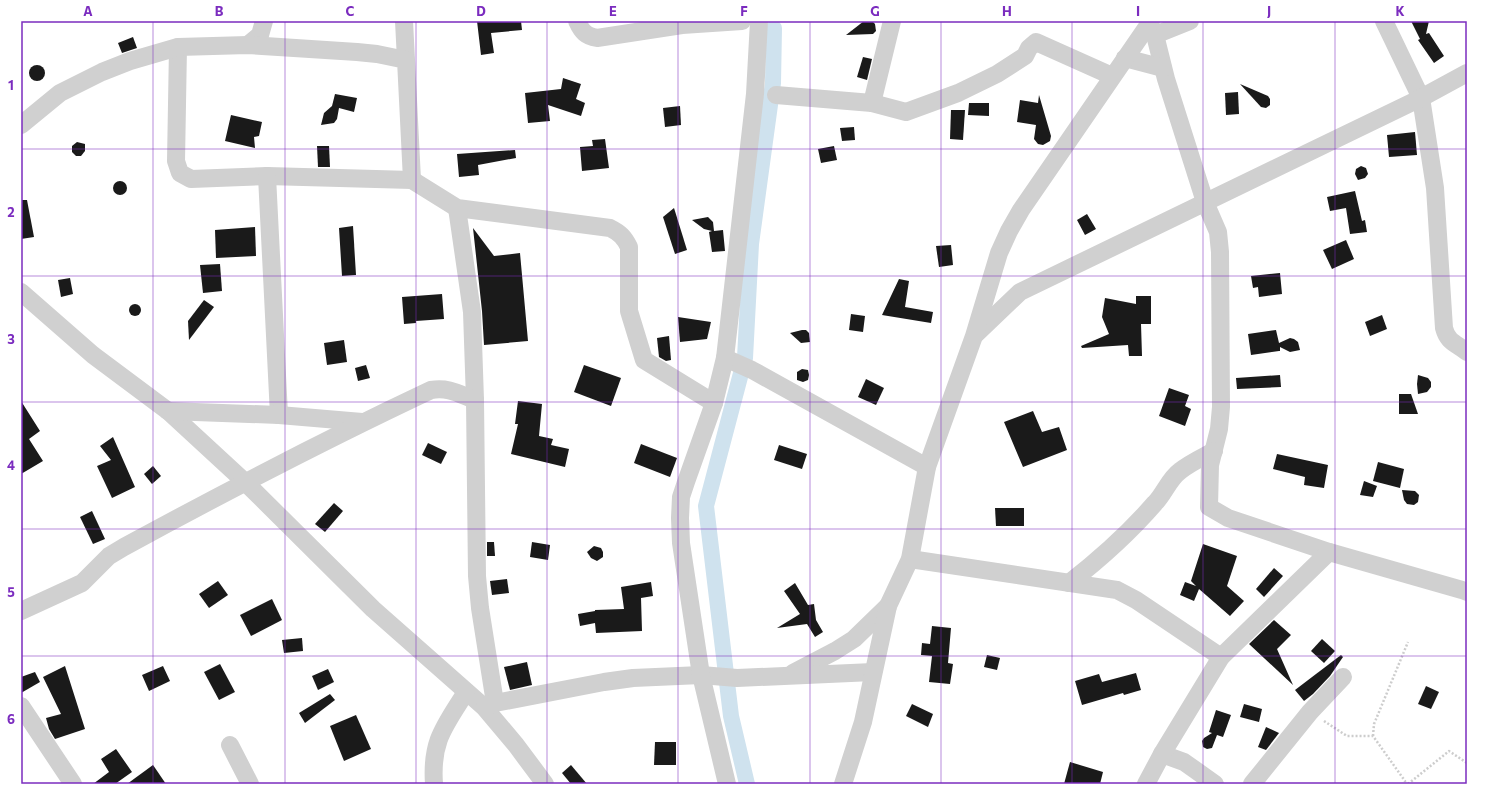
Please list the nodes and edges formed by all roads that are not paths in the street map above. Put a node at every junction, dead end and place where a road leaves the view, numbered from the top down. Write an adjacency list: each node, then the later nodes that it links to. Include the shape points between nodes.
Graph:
1 (264, 21): 11 (street, via 260,35)
2 (404, 21): 14 (street)
3 (577, 21): 9 (street, via 582,32 597,38)
4 (742, 21): 9 (street)
5 (760, 21): 29 (street, via 755,94)
6 (892, 21): 20 (street)
7 (1190, 21): 10 (street)
8 (1384, 21): 19 (street)
9 (682, 23)
10 (1151, 27): 13 (street); 15 (street)
11 (248, 45): 12 (street); 14 (street, via 357,52)
12 (178, 47): 21 (street, via 102,72 60,93); 22 (street, via 176,161 180,173 191,179)
13 (1125, 58): 15 (street); 17 (street)
14 (406, 60): 23 (street)
15 (1163, 68): 24 (street)
16 (1467, 73): 19 (street)
17 (1112, 76): 20 (street, via 1036,42 1025,56 997,74 958,93 906,112); 27 (street, via 1009,231 999,252)
18 (776, 95): 20 (street)
19 (1422, 98): 24 (street); 28 (street, via 1435,188 1444,328 1450,342)
20 (872, 103)
21 (21, 125)
22 (267, 176): 23 (street); 33 (street)
23 (412, 180): 25 (street)
24 (1205, 202): 27 (street, via 1020,292); 35 (street, via 1218,232 1220,252 1221,407)
25 (457, 208): 30 (street, via 472,312); 31 (street, via 610,228 619,232 629,247 629,311 644,360)
26 (21, 292): 32 (street, via 94,355)
27 (974, 336): 36 (street)
28 (1467, 352)
29 (725, 358): 31 (street); 36 (street, via 752,370)
30 (475, 400): 34 (street, via 441,388 431,390); 50 (street, via 477,576)
31 (714, 404): 46 (street, via 681,497 681,543)
32 (168, 411): 33 (street); 37 (street)
33 (279, 414): 34 (street)
34 (362, 422): 37 (street)
35 (1214, 451): 38 (street, via 1210,465 1209,507 1228,518); 40 (street, via 1179,472 1156,503 1098,561)
36 (927, 467): 39 (street)
37 (245, 482): 43 (street, via 109,556 82,584); 49 (street, via 372,609)
38 (1329, 552): 41 (street); 44 (street)
39 (910, 559): 40 (street); 42 (street)
40 (1069, 583): 44 (street, via 1117,590)
41 (1467, 592)
42 (888, 606): 45 (street); 47 (street, via 854,639)
43 (21, 611)
44 (1221, 657): 53 (street)
45 (873, 672): 47 (street); 59 (street, via 863,722)
46 (700, 675): 47 (street, via 737,678); 50 (street, via 626,679); 58 (street)
47 (789, 675)
48 (1343, 677): 62 (street, via 1310,712)
49 (466, 692): 50 (street); 56 (street, via 437,743 433,766)
50 (489, 705): 57 (street)
51 (21, 706): 54 (street)
52 (230, 745): 55 (street)
53 (1162, 754): 60 (street); 61 (street, via 1184,762)
54 (73, 784)
55 (250, 784)
56 (434, 784)
57 (545, 784)
58 (727, 784)
59 (843, 784)
60 (1146, 784)
61 (1215, 784)
62 (1252, 784)

